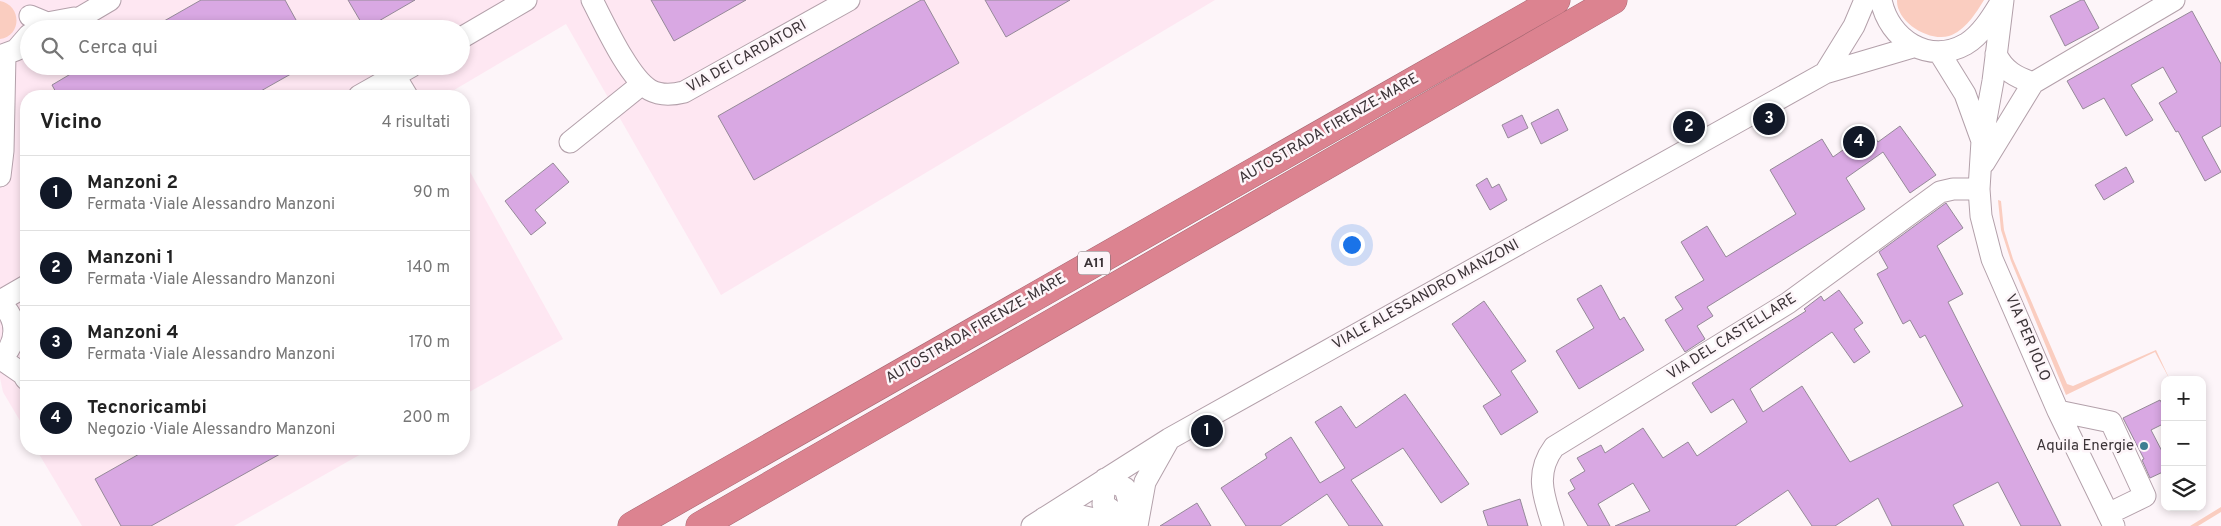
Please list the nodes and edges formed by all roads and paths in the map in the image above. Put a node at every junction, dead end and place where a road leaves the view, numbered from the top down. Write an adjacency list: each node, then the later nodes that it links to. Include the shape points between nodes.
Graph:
1 (110, 0): 11 (street)
2 (526, 0): 14 (street)
3 (592, 0): 24 (street)
4 (849, 0): 24 (street, VIA DEI CARDATORI, via 684,92 660,94)
5 (1556, 0): 40 (highway, AUTOSTRADA FIRENZE-MARE / A11)
6 (1613, 0): 41 (highway, AUTOSTRADA FIRENZE-MARE / A11)
7 (1865, 0): 20 (street, via 1854,26)
8 (1881, 0): 16 (street, via 1899,36)
9 (2003, 0): 17 (street, via 1990,20 1967,43); 18 (street, VIA PER IOLO)
10 (2174, 0): 23 (street)
11 (81, 16): 12 (street); 13 (street)
12 (62, 20)
13 (75, 20)
14 (470, 33)
15 (20, 40): 19 (street, via 16,50)
16 (1913, 46): 17 (street, via 1926,52); 20 (street, VIALE ALESSANDRO MANZONI)
17 (1939, 52): 28 (street, VIA PER IOLO, via 1965,94)
18 (1996, 54): 23 (street, via 2012,75); 28 (street, VIA PER IOLO)
19 (3, 56): 29 (street)
20 (1826, 73): 36 (street, VIALE ALESSANDRO MANZONI)
21 (397, 75): 25 (street)
22 (405, 75): 26 (street)
23 (2033, 83): 30 (street, via 1984,162)
24 (642, 84): 27 (street)
25 (370, 90)
26 (407, 90)
27 (570, 142)
28 (1982, 142): 30 (street, VIA PER IOLO)
29 (0, 176)
30 (1980, 183): 35 (street, VIA PER IOLO, via 1981,216 1992,259); 44 (street, VIA DEL CASTELLARE, via 1940,192 1788,303 1554,447 1544,462 1542,480)
31 (20, 290): 32 (street)
32 (0, 302): 33 (street, via 14,325)
33 (4, 354): 34 (street)
34 (20, 372)
35 (2058, 411): 39 (street, VIA PER IOLO); 39 (street, via 2111,422 2146,496)
36 (1169, 439): 37 (street, VIALE ALESSANDRO MANZONI); 43 (street, via 1145,482)
37 (1105, 479): 38 (street, VIALE ALESSANDRO MANZONI); 43 (street, via 1125,488)
38 (1038, 522): 42 (street, via 1081,516)
39 (2112, 523)
40 (632, 526)
41 (700, 526)
42 (1125, 526)
43 (1136, 526)
44 (1553, 526)

